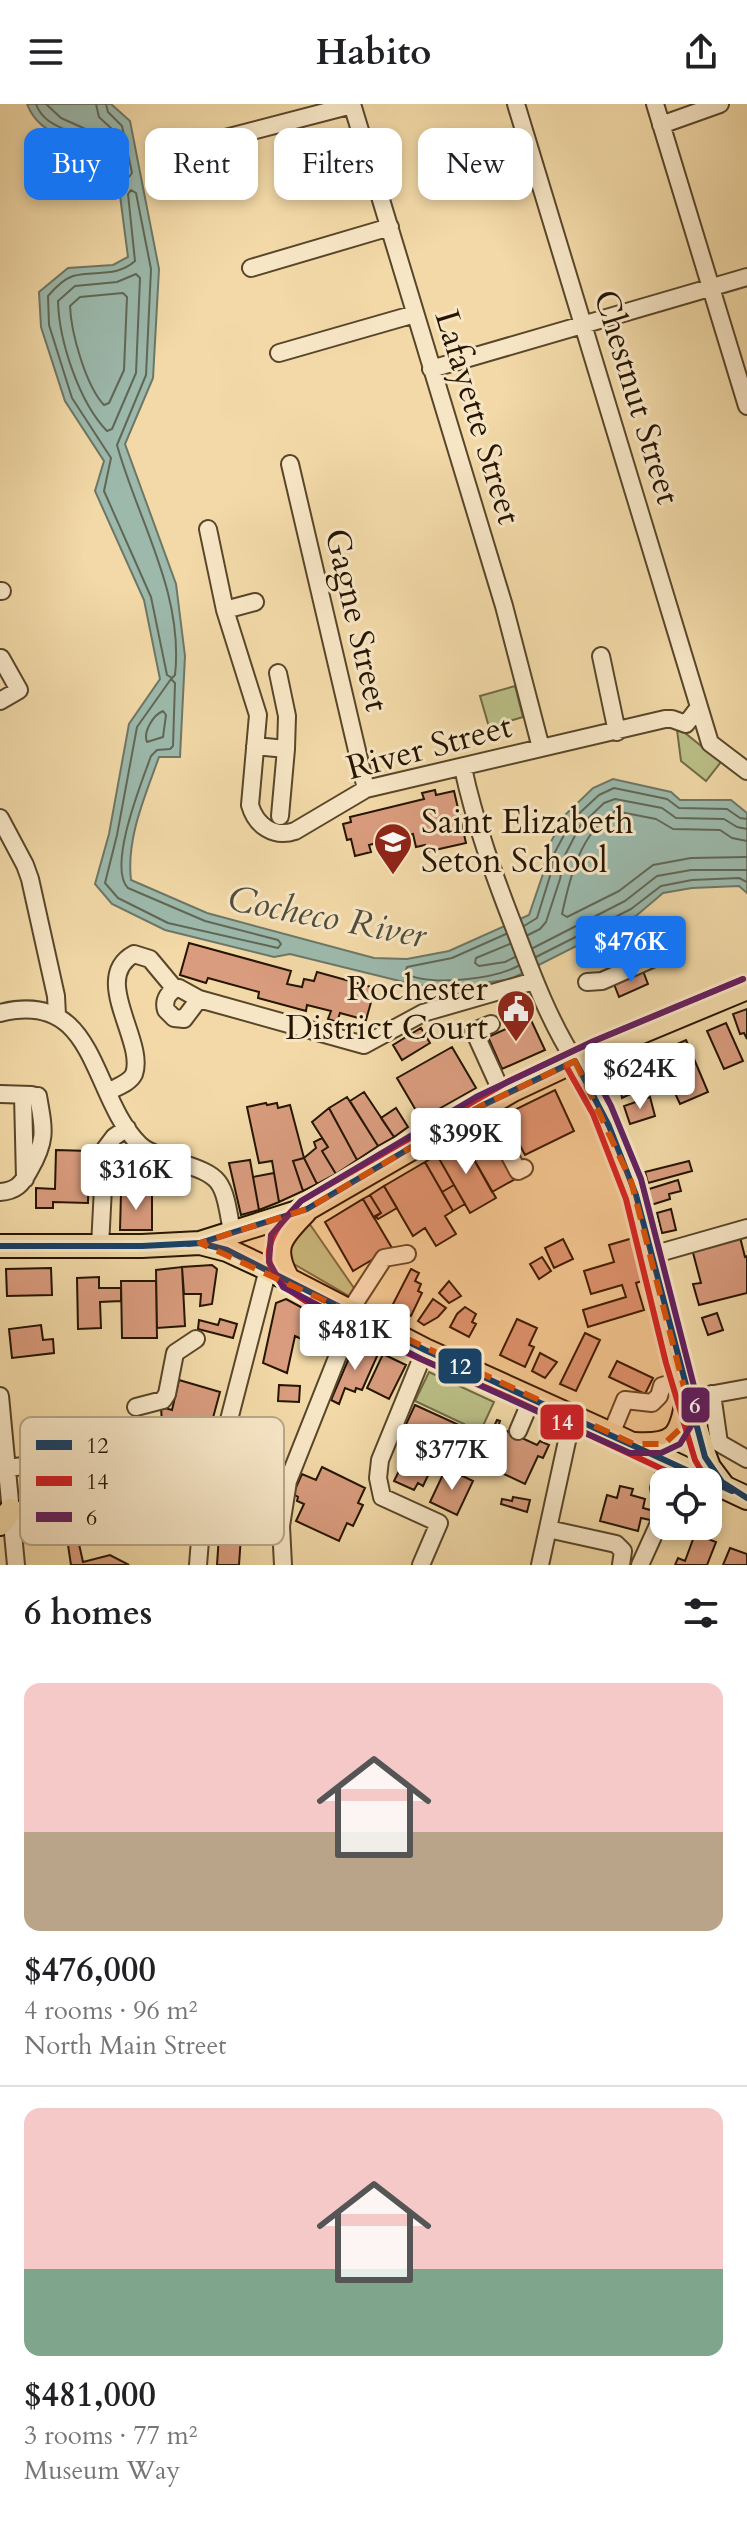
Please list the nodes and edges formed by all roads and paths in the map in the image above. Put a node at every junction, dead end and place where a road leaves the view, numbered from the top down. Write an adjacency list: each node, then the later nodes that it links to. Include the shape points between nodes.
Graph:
1 (516, 104): 12 (street, Chestnut Street)
2 (655, 104): 5 (street)
3 (720, 104): 5 (street)
4 (352, 105): 6 (street); 7 (street, Lafayette Street)
5 (661, 125): 10 (street)
6 (258, 129)
7 (390, 227): 8 (street); 11 (street, Lafayette Street)
8 (251, 268)
9 (747, 277): 10 (street)
10 (712, 286): 12 (street); 15 (street)
11 (415, 314): 13 (street); 14 (street, Lafayette Street)
12 (583, 326): 14 (street); 24 (street, Chestnut Street)
13 (279, 353)
14 (431, 369): 29 (street, Lafayette Street, via 504,606)
15 (747, 406)
16 (290, 464): 33 (street, Gagne Street)
17 (208, 529): 19 (street, River Street)
18 (255, 602): 19 (street)
19 (225, 610): 28 (street, River Street, via 255,703)
20 (601, 656): 26 (street)
21 (1, 658): 23 (street, via 19,690)
22 (278, 673): 30 (street, via 287,716)
23 (0, 701)
24 (699, 707): 25 (street); 27 (street)
25 (686, 724): 26 (street, River Street, via 665,719); 27 (street)
26 (617, 732): 29 (street, River Street)
27 (710, 743): 32 (street)
28 (255, 746): 30 (street); 33 (street, River Street, via 250,805 275,834 295,831)
29 (541, 748): 31 (street, River Street)
30 (286, 749): 34 (street)
31 (463, 768): 33 (street, River Street); 37 (street, via 481,837)
32 (747, 771)
33 (366, 789)
34 (280, 816)
35 (0, 818): 43 (street, via 30,879)
36 (663, 954): 38 (street, via 602,981)
37 (533, 978): 41 (street, via 423,1013 364,1045); 45 (street)
38 (587, 982)
39 (747, 988): 45 (main road)
40 (175, 989): 41 (street); 41 (street, via 165,1005 174,1018 188,1016); 46 (street, via 150,959 134,954 127,958 118,988 134,1073)
41 (199, 999)
42 (0, 1013): 43 (street, via 36,1010)
43 (57, 1015): 46 (street, via 79,1035)
44 (491, 1024): 48 (street, via 474,1031)
45 (575, 1061): 48 (main road); 60 (main road, via 624,1163)
46 (108, 1092): 50 (street)
47 (0, 1094): 52 (street, via 31,1095 43,1125 42,1150 27,1175 15,1189)
48 (503, 1095): 53 (main road)
49 (491, 1120): 51 (street, via 518,1171)
50 (127, 1128): 55 (street, via 149,1151 204,1170 221,1184); 58 (street, via 105,1149)
51 (524, 1168)
52 (0, 1192)
53 (307, 1209): 55 (main road); 61 (main road, via 281,1238)
54 (747, 1228): 60 (street)
55 (232, 1232): 56 (main road)
56 (200, 1243): 58 (main road); 61 (main road)
57 (0, 1246): 58 (main road)
58 (100, 1246)
59 (407, 1254): 62 (street, via 384,1258)
60 (652, 1255): 66 (main road)
61 (278, 1274): 62 (main road); 71 (street)
62 (351, 1314): 64 (main road); 81 (street, via 288,1481)
63 (196, 1339): 70 (street, via 175,1353 163,1400)
64 (425, 1350): 69 (main road); 89 (street, via 380,1460 378,1478 382,1497 439,1523)
65 (747, 1388): 67 (street)
66 (684, 1390): 67 (street); 74 (street, via 662,1386 652,1403 625,1400); 75 (main road, via 681,1428 671,1440); 79 (main road, via 709,1467)
67 (712, 1394): 76 (street, via 719,1443)
68 (0, 1396): 78 (street)
69 (532, 1398): 72 (main road); 73 (street)
70 (136, 1407)
71 (232, 1417)
72 (576, 1418): 74 (main road); 83 (street)
73 (518, 1431)
74 (611, 1434): 75 (main road)
75 (634, 1444): 77 (main road)
76 (747, 1459)
77 (669, 1462): 79 (main road); 92 (street, via 659,1488 660,1521)
78 (5, 1473): 82 (street)
79 (726, 1488): 80 (main road)
80 (747, 1498)
81 (284, 1507)
82 (6, 1517): 86 (street)
83 (548, 1529): 90 (street); 91 (street, via 616,1544 623,1551)
84 (200, 1545): 87 (street)
85 (282, 1545): 88 (street)
86 (16, 1565)
87 (198, 1565)
88 (283, 1565)
89 (421, 1565)
90 (540, 1565)
91 (621, 1565)
92 (640, 1565)

